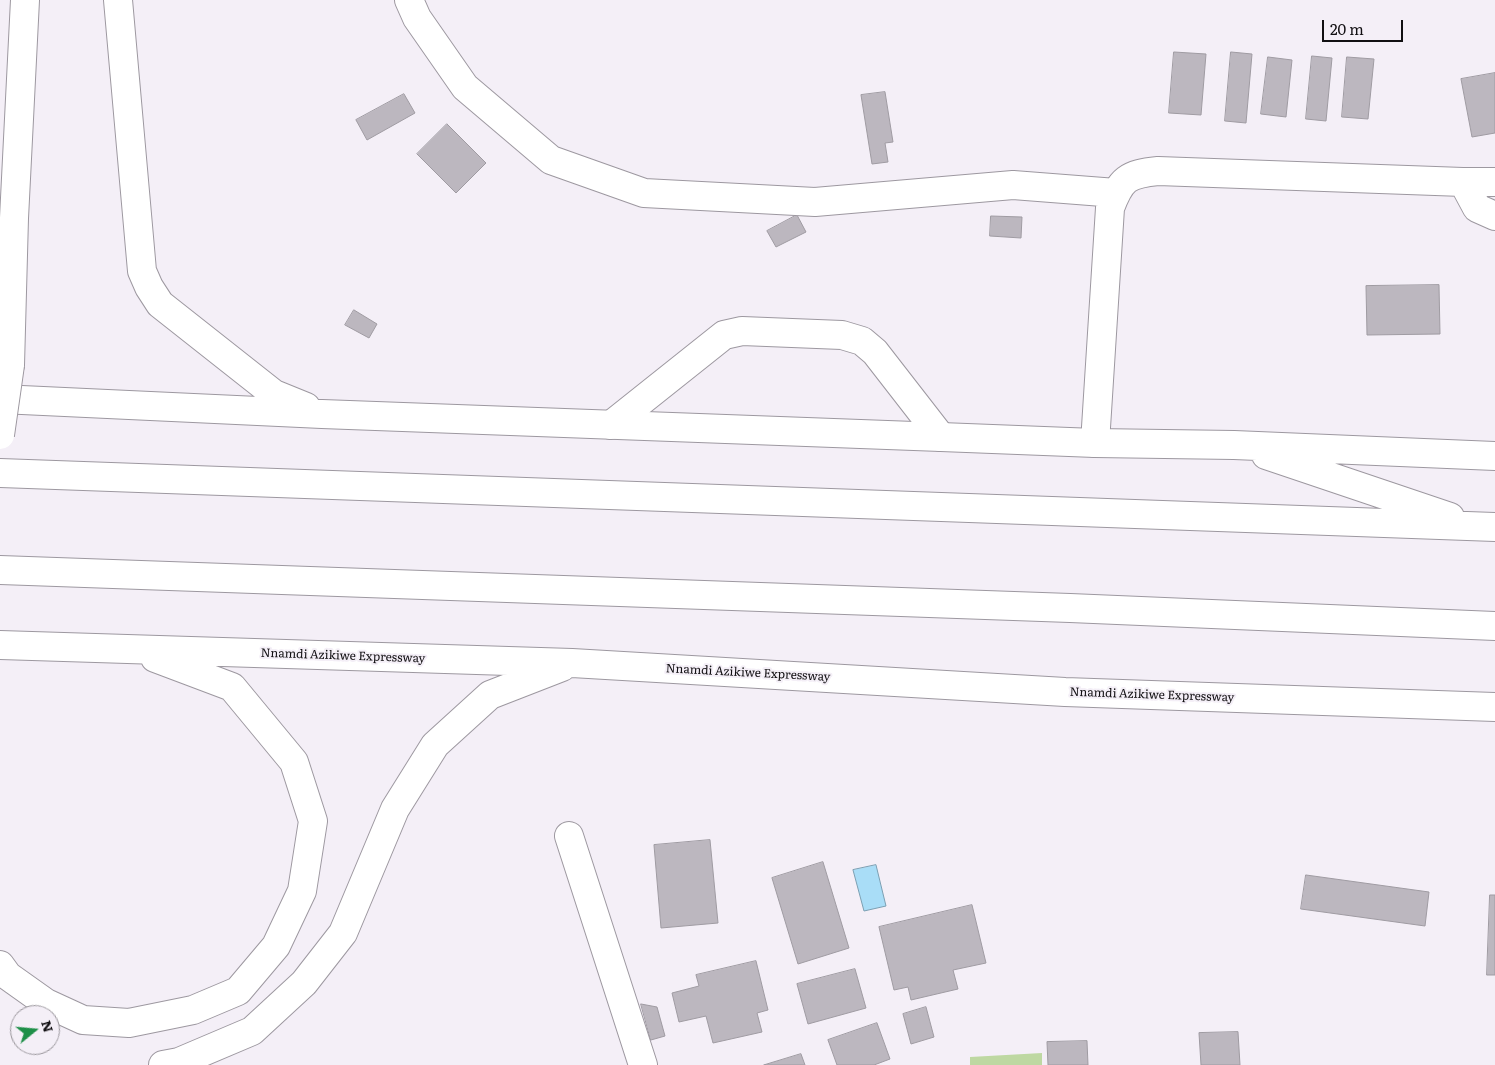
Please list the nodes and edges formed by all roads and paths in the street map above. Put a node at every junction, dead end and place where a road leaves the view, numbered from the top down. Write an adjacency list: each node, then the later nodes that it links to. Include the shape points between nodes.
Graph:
1 (25, 0): 11 (main road, bridge, via 10,365)
2 (118, 0): 9 (main road, via 142,272 149,287 160,304 274,394)
3 (409, 0): 6 (main road, via 417,18 465,87 551,160 644,194 816,202 1013,186)
4 (1463, 182): 5 (main road); 6 (main road, via 1158,170 1126,179); 7 (main road, via 1478,208)
5 (1495, 182)
6 (1116, 194): 13 (main road, via 1110,208)
7 (1495, 216)
8 (0, 399): 9 (main road)
9 (322, 414): 10 (main road)
10 (611, 425): 12 (main road); 12 (main road, via 718,339 742,331 842,335 862,341 875,352)
11 (0, 435)
12 (940, 438): 13 (main road)
13 (1095, 443): 14 (main road)
14 (1234, 445): 15 (main road); 17 (main road)
15 (1495, 456)
16 (0, 473): 17 (main road)
17 (1486, 527)
18 (0, 570): 19 (main road)
19 (1495, 626)
20 (0, 645): 21 (main road, Nnamdi Azikiwe Expressway)
21 (135, 650): 22 (main road, Nnamdi Azikiwe Expressway); 27 (main road, via 232,687 294,762 312,821 302,891 276,946 238,991 193,1010 129,1023 83,1020 46,1004 8,976)
22 (572, 663): 24 (main road, Nnamdi Azikiwe Expressway, via 1065,692); 28 (main road, via 490,695 435,746 394,809 343,933 304,982 252,1031 179,1062)
23 (1495, 692): 24 (main road)
24 (1451, 705): 25 (main road, Nnamdi Azikiwe Expressway)
25 (1495, 707)
26 (570, 836): 29 (main road)
27 (0, 965)
28 (163, 1065)
29 (642, 1065)

